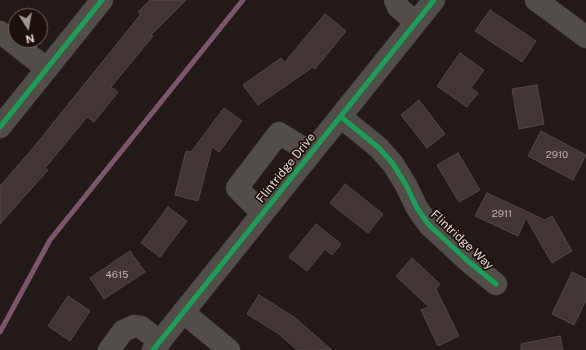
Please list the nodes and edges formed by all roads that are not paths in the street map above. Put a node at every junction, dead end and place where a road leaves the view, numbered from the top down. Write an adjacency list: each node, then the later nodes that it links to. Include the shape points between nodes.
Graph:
1 (102, 0): 8 (street)
2 (395, 0): 5 (street, via 398,7)
3 (434, 0): 5 (street, Flintridge Drive)
4 (536, 0): 7 (street)
5 (415, 22): 9 (street, Flintridge Drive)
6 (0, 32): 8 (street)
7 (586, 37)
8 (47, 69): 10 (street)
9 (341, 117): 11 (street, Flintridge Drive); 13 (street, Flintridge Way, via 379,148 393,164 429,225)
10 (0, 127)
11 (312, 153): 12 (street, Flintridge Drive); 12 (street, Flintridge Drive, via 279,133 237,188)
12 (262, 213): 14 (street, Flintridge Drive)
13 (496, 284)
14 (183, 312): 15 (street, Flintridge Drive); 17 (street)
15 (157, 346): 16 (street, Flintridge Drive, via 141,327 134,326 122,332)
16 (109, 350)
17 (230, 350)

